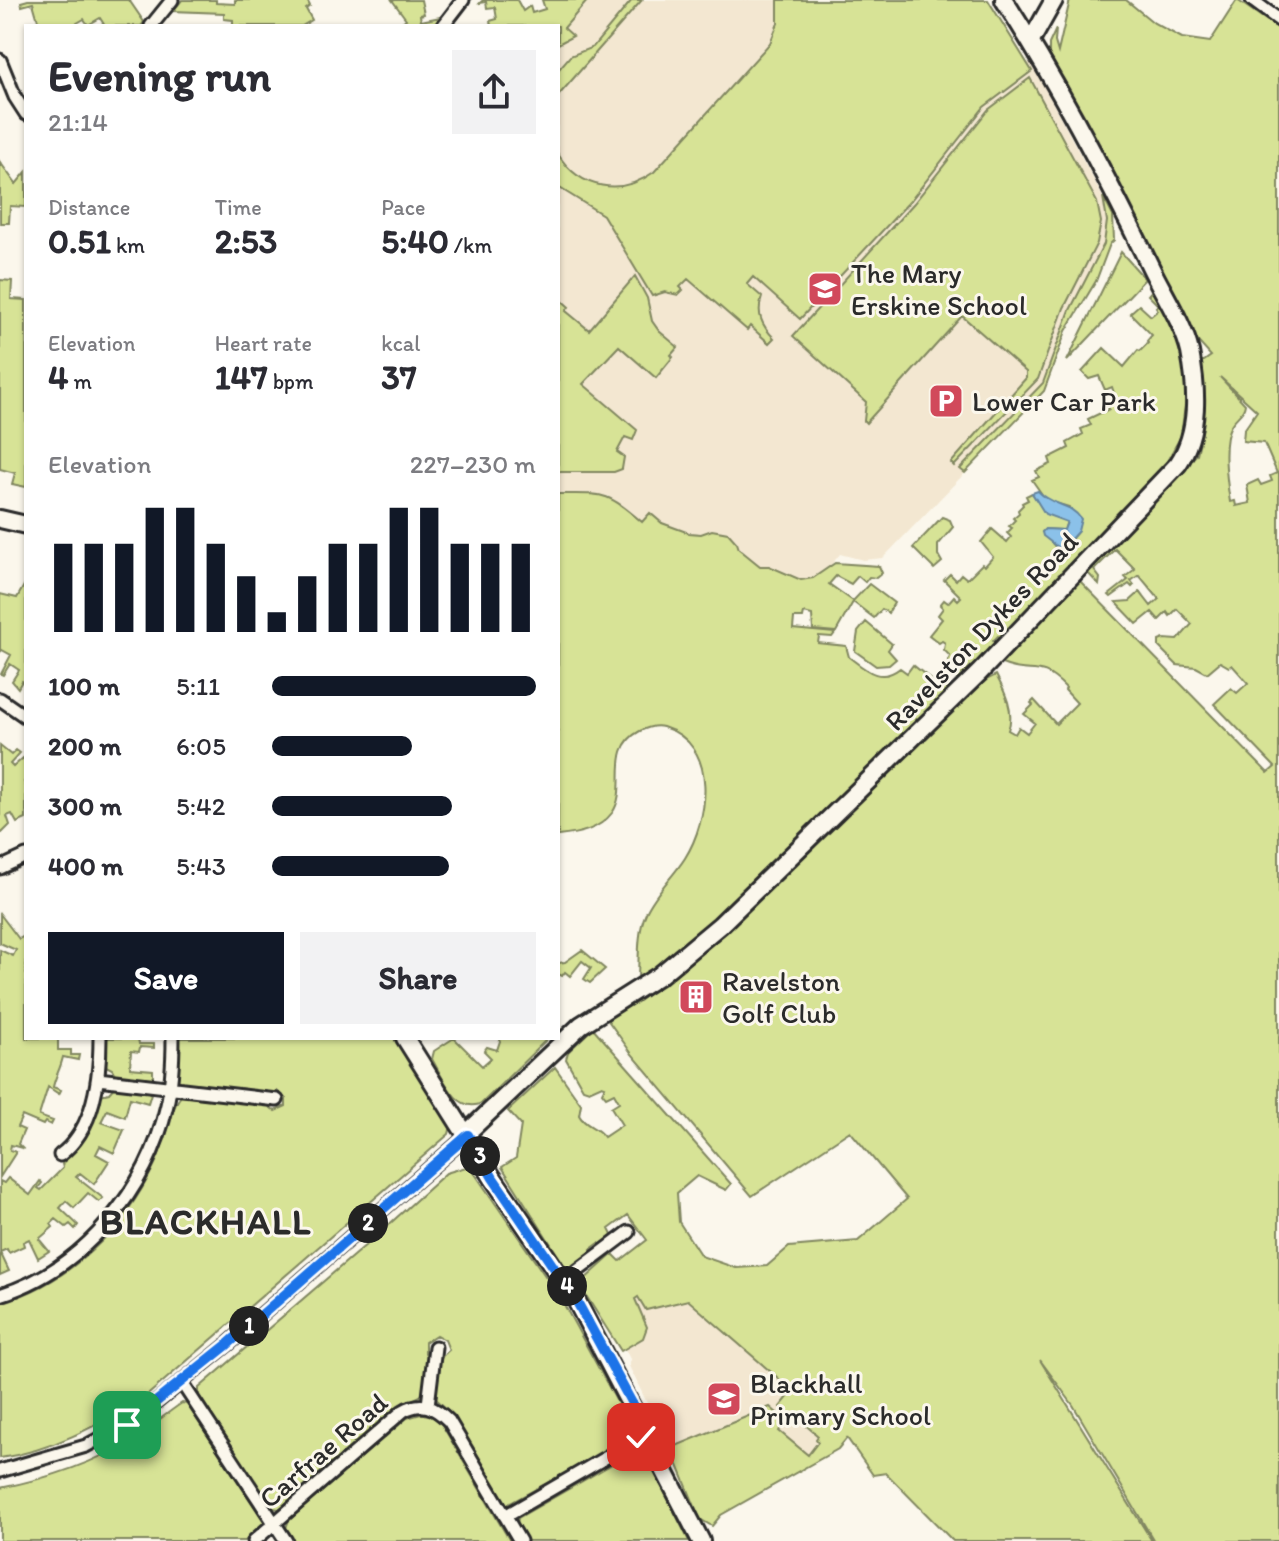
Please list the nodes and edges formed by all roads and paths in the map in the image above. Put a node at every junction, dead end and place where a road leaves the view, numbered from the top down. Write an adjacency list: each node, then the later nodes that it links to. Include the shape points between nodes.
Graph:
1 (172, 0): 7 (street)
2 (463, 0): 8 (street)
3 (1004, 0): 9 (street, Ravelston Dykes Road)
4 (1054, 0): 9 (street)
5 (1252, 0): 6 (street)
6 (1279, 20)
7 (153, 24)
8 (445, 24)
9 (1031, 41): 24 (street, Ravelston Dykes Road, via 1187,343 1195,414 1185,453 979,673 720,925 660,975 581,1025)
10 (0, 60): 11 (street)
11 (24, 111)
12 (0, 519): 13 (street)
13 (24, 525)
14 (0, 699): 15 (street)
15 (24, 716)
16 (24, 857): 17 (street)
17 (0, 868)
18 (100, 1040): 21 (street)
19 (173, 1040): 22 (street)
20 (406, 1040): 24 (street)
21 (98, 1079): 22 (street); 25 (street, via 81,1129)
22 (170, 1088): 23 (street); 28 (street, via 149,1157 109,1219 62,1265)
23 (277, 1100)
24 (468, 1134): 27 (street); 30 (street)
25 (60, 1155)
26 (629, 1232): 27 (street)
27 (564, 1281): 32 (street)
28 (0, 1295)
29 (435, 1347): 31 (street)
30 (182, 1383): 33 (street, via 103,1438); 35 (street)
31 (428, 1405): 34 (street, via 449,1421); 35 (street, Carfrae Road, via 403,1411)
32 (648, 1433): 34 (street); 39 (street)
33 (0, 1471)
34 (505, 1516): 38 (street)
35 (275, 1523): 36 (street, Carfrae Road); 37 (street)
36 (254, 1541)
37 (286, 1541)
38 (520, 1541)
39 (701, 1541)

